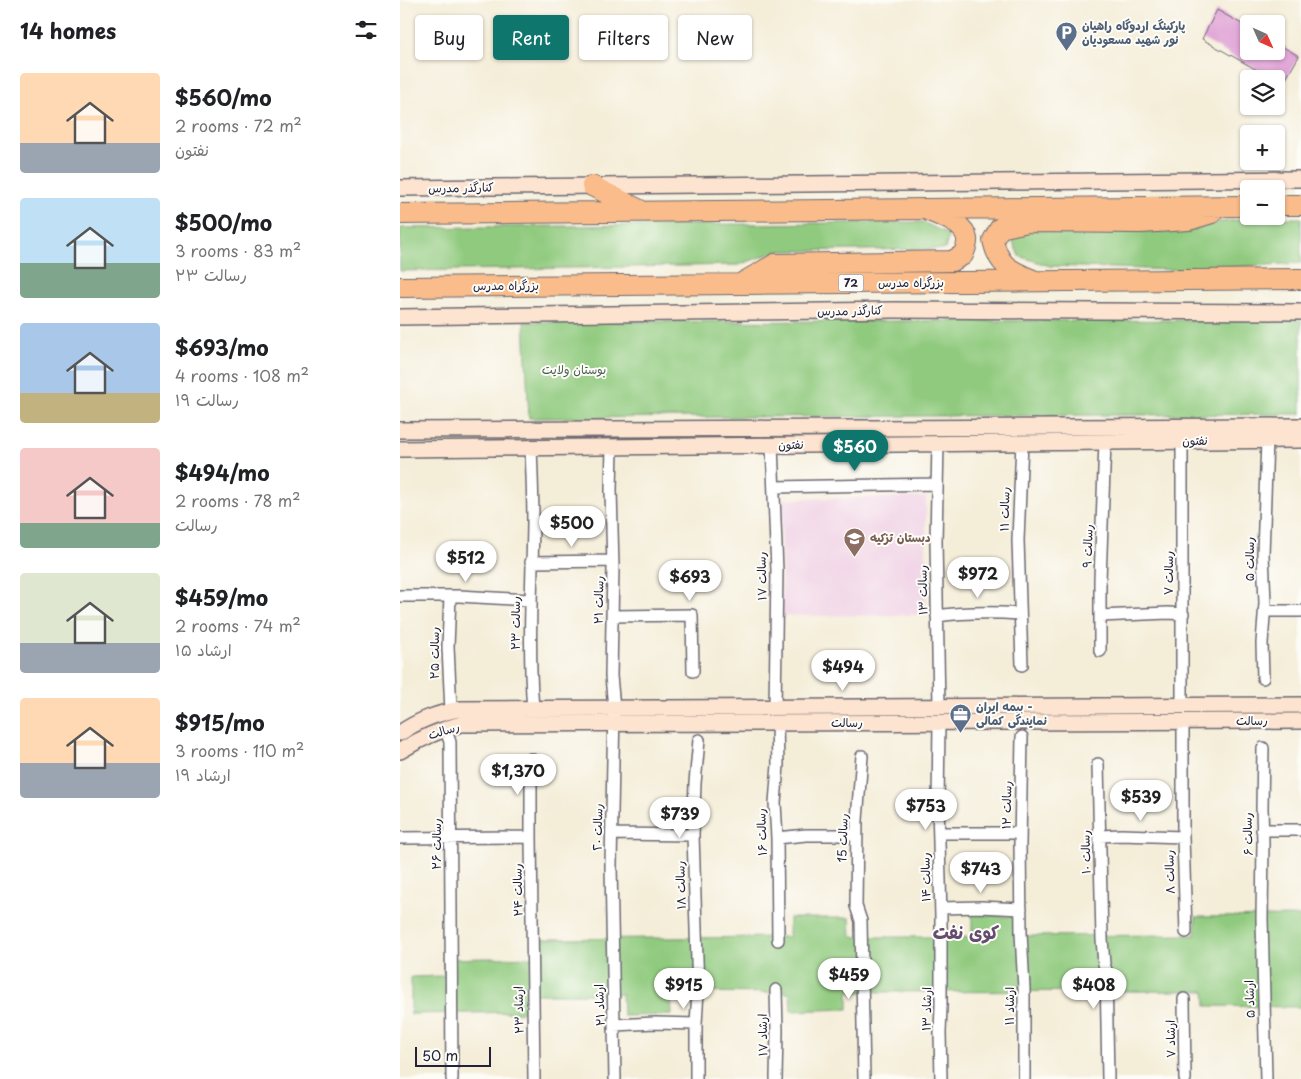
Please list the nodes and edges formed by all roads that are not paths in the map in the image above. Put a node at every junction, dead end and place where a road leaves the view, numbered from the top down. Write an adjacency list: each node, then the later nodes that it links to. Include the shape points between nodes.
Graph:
1 (1301, 179): 2 (street, کنارگذر مدرس)
2 (592, 186): 3 (street, کنارگذر مدرس); 9 (highway)
3 (400, 188)
4 (1285, 205): 5 (highway)
5 (1301, 205)
6 (1240, 206): 8 (highway)
7 (1240, 207): 13 (highway, via 1189,220 1028,222 1000,228 993,240 1000,259 1008,269)
8 (925, 209): 9 (highway); 14 (highway, via 963,229 968,240 963,255 952,261 775,264)
9 (644, 212): 10 (highway)
10 (400, 214)
11 (1241, 279): 12 (highway, بزرگراه مدرس / 72); 13 (highway, بزرگراه مدرس / 72); 16 (highway)
12 (1301, 279)
13 (1038, 282): 14 (highway, بزرگراه مدرس / 72)
14 (741, 284): 15 (highway, بزرگراه مدرس / 72)
15 (400, 287)
16 (1301, 291)
17 (1301, 312): 18 (street, کنارگذر مدرس, via 893,310)
18 (400, 317)
19 (1301, 426): 22 (street, نفتون)
20 (861, 428): 21 (street, نفتون); 22 (street, نفتون); 29 (street)
21 (400, 430)
22 (1141, 434): 25 (street, نفتون); 27 (street, نفتون)
23 (1266, 440): 24 (street, نفتون); 25 (street, نفتون); 41 (street, رسالت ۵)
24 (1301, 440)
25 (1182, 441): 44 (street, رسالت ۷)
26 (1022, 442): 27 (street, نفتون); 28 (street, نفتون); 43 (street, رسالت ۱۱, via 1018,540)
27 (1105, 442): 47 (street, رسالت ۹)
28 (938, 443): 29 (street, نفتون); 34 (street, رسالت ۱۳)
29 (862, 444): 30 (street, نفتون)
30 (772, 445): 31 (street, نفتون); 35 (street, رسالت ۱۷)
31 (612, 447): 32 (street, نفتون); 36 (street, رسالت ۲۱)
32 (531, 448): 33 (street, نفتون); 37 (street, رسالت ۲۳)
33 (400, 449)
34 (937, 484): 35 (street); 46 (street, رسالت ۱۳)
35 (774, 487): 57 (street, رسالت ۱۷, via 777,571)
36 (613, 561): 37 (street); 45 (street, رسالت ۲۱)
37 (531, 562): 40 (street, رسالت ۲۳)
38 (400, 596): 39 (street)
39 (450, 596): 40 (street); 59 (street, رسالت ۲۵)
40 (530, 600): 58 (street, رسالت ۲۳)
41 (1264, 611): 42 (street); 51 (street, رسالت ۵)
42 (1301, 611)
43 (1020, 614): 46 (street, via 993,612); 49 (street, رسالت ۱۱)
44 (1183, 614): 47 (street); 53 (street, رسالت ۷)
45 (612, 616): 50 (street, via 692,615); 55 (street, رسالت ۲۱)
46 (937, 616): 54 (street, رسالت ۱۳)
47 (1100, 616): 48 (street, رسالت ۹)
48 (1100, 651)
49 (1022, 665)
50 (693, 671)
51 (1263, 678)
52 (1301, 704): 53 (street, رسالت)
53 (1182, 705): 54 (street, رسالت); 62 (street)
54 (939, 706): 57 (street, رسالت); 61 (street)
55 (614, 708): 56 (street, رسالت); 58 (street, رسالت); 65 (street, رسالت ۲۱)
56 (752, 708): 57 (street, رسالت); 63 (street)
57 (775, 708)
58 (532, 709): 59 (street, رسالت)
59 (450, 711): 67 (street, رسالت, via 432,716)
60 (1301, 721): 62 (street, رسالت)
61 (939, 722): 62 (street, رسالت); 64 (street, رسالت); 79 (street, رسالت ۱۴)
62 (1183, 722): 84 (street, رسالت ۸)
63 (752, 723): 64 (street, رسالت); 65 (street, رسالت)
64 (777, 723): 87 (street, رسالت ۱۶)
65 (613, 724): 66 (street, رسالت, via 461,724); 78 (street, رسالت ٢٠)
66 (445, 728): 71 (street, رسالت); 86 (street, رسالت ۲۶, via 450,742)
67 (400, 733)
68 (1022, 737): 77 (street, رسالت ۱۲)
69 (700, 740): 81 (street, رسالت ۱۸)
70 (1263, 748): 75 (street, رسالت ۶)
71 (400, 751)
72 (862, 756): 82 (street, رسالت 15)
73 (531, 759): 80 (street, رسالت ۲۴)
74 (1098, 764): 83 (street, رسالت ۱۰)
75 (1262, 830): 76 (street); 90 (street, رسالت ۶)
76 (1301, 830)
77 (1020, 833): 79 (street); 89 (street, رسالت ۱۲)
78 (612, 834): 81 (street); 91 (street, رسالت ٢٠)
79 (939, 834): 88 (street, رسالت ۱۴)
80 (531, 835): 86 (street); 96 (street, رسالت ۲۴)
81 (693, 835): 99 (street, رسالت ۱۸, via 698,991)
82 (856, 835): 87 (street); 106 (street, رسالت 15)
83 (1100, 836): 84 (street); 109 (street, رسالت ۱۰)
84 (1183, 837): 92 (street, رسالت ۸)
85 (400, 838): 86 (street)
86 (450, 838): 101 (street, رسالت ۲۶)
87 (777, 838): 94 (street, رسالت ۱۶)
88 (940, 908): 89 (street); 95 (street, رسالت ۱۴)
89 (1021, 909): 93 (street, رسالت ۱۲)
90 (1262, 919): 111 (street, ارشاد ۵)
91 (612, 931): 100 (street, ارشاد ۲۱)
92 (1186, 932)
93 (1021, 933): 108 (street, ارشاد ۱۱)
94 (778, 940)
95 (941, 940): 107 (street, ارشاد ۱۳)
96 (532, 942): 102 (street, ارشاد ۲۳)
97 (776, 990): 105 (street, ارشاد ۱۷)
98 (1184, 999): 110 (street, ارشاد ۷)
99 (696, 1024): 100 (street); 104 (street, رسالت ۱۸)
100 (614, 1025): 103 (street, ارشاد ۲۱)
101 (452, 1079)
102 (534, 1079)
103 (615, 1079)
104 (696, 1079)
105 (776, 1079)
106 (864, 1079)
107 (941, 1079)
108 (1024, 1079)
109 (1108, 1079)
110 (1185, 1079)
111 (1266, 1079)

